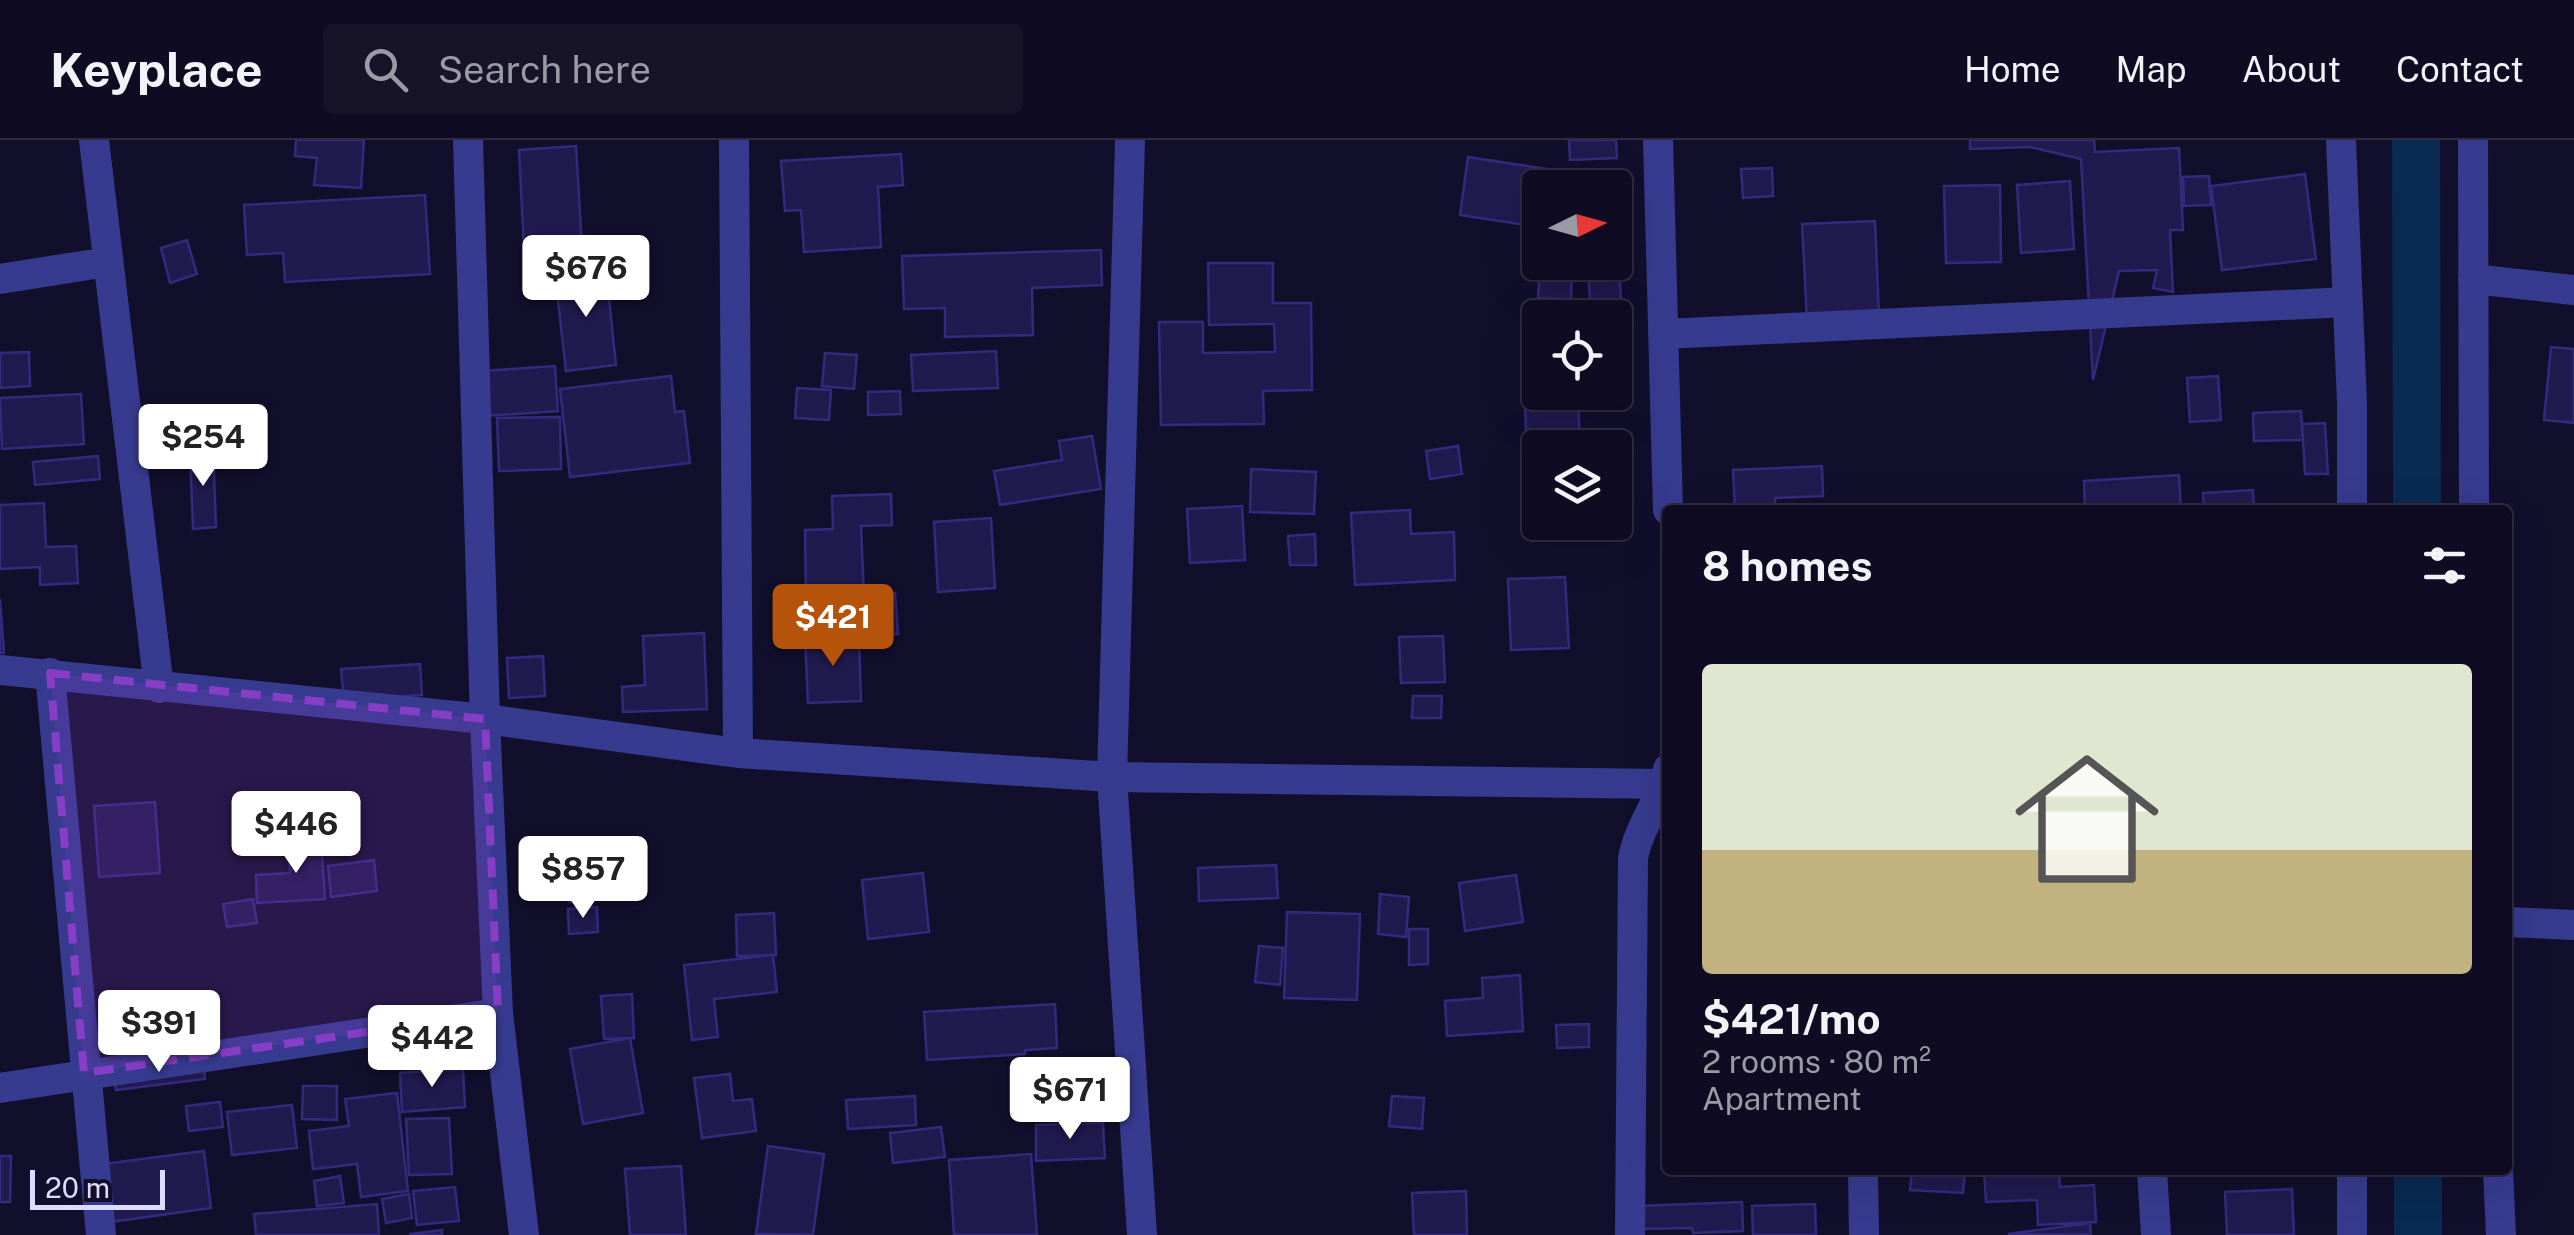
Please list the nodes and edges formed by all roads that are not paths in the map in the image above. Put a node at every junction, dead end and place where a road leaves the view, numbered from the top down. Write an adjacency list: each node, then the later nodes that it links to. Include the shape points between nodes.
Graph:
1 (94, 140): 8 (street)
2 (468, 140): 20 (street)
3 (734, 140): 21 (street)
4 (1130, 140): 22 (street)
5 (1658, 140): 13 (street)
6 (2341, 140): 12 (street)
7 (2472, 140): 10 (street)
8 (107, 262): 9 (street); 19 (street)
9 (0, 279)
10 (2473, 280): 11 (street); 16 (street)
11 (2574, 290)
12 (2348, 302): 13 (street); 15 (street)
13 (1664, 334): 14 (street)
14 (1668, 505)
15 (2352, 505)
16 (2474, 505)
17 (0, 670): 18 (street)
18 (50, 673): 19 (street); 28 (street)
19 (159, 688): 20 (street)
20 (485, 720): 21 (street); 27 (street)
21 (738, 753): 22 (street)
22 (1112, 777): 23 (street); 36 (street)
23 (1662, 779)
24 (1662, 790): 37 (street, via 1633,859)
25 (2512, 922): 26 (street)
26 (2574, 925)
27 (498, 1012): 28 (street); 35 (street)
28 (84, 1072): 29 (street); 34 (street)
29 (0, 1088)
30 (1864, 1175): 38 (street)
31 (2152, 1175): 39 (street)
32 (2352, 1175): 40 (street)
33 (2498, 1175): 41 (street)
34 (101, 1235)
35 (524, 1235)
36 (1142, 1235)
37 (1630, 1235)
38 (1864, 1235)
39 (2156, 1235)
40 (2352, 1235)
41 (2501, 1235)

